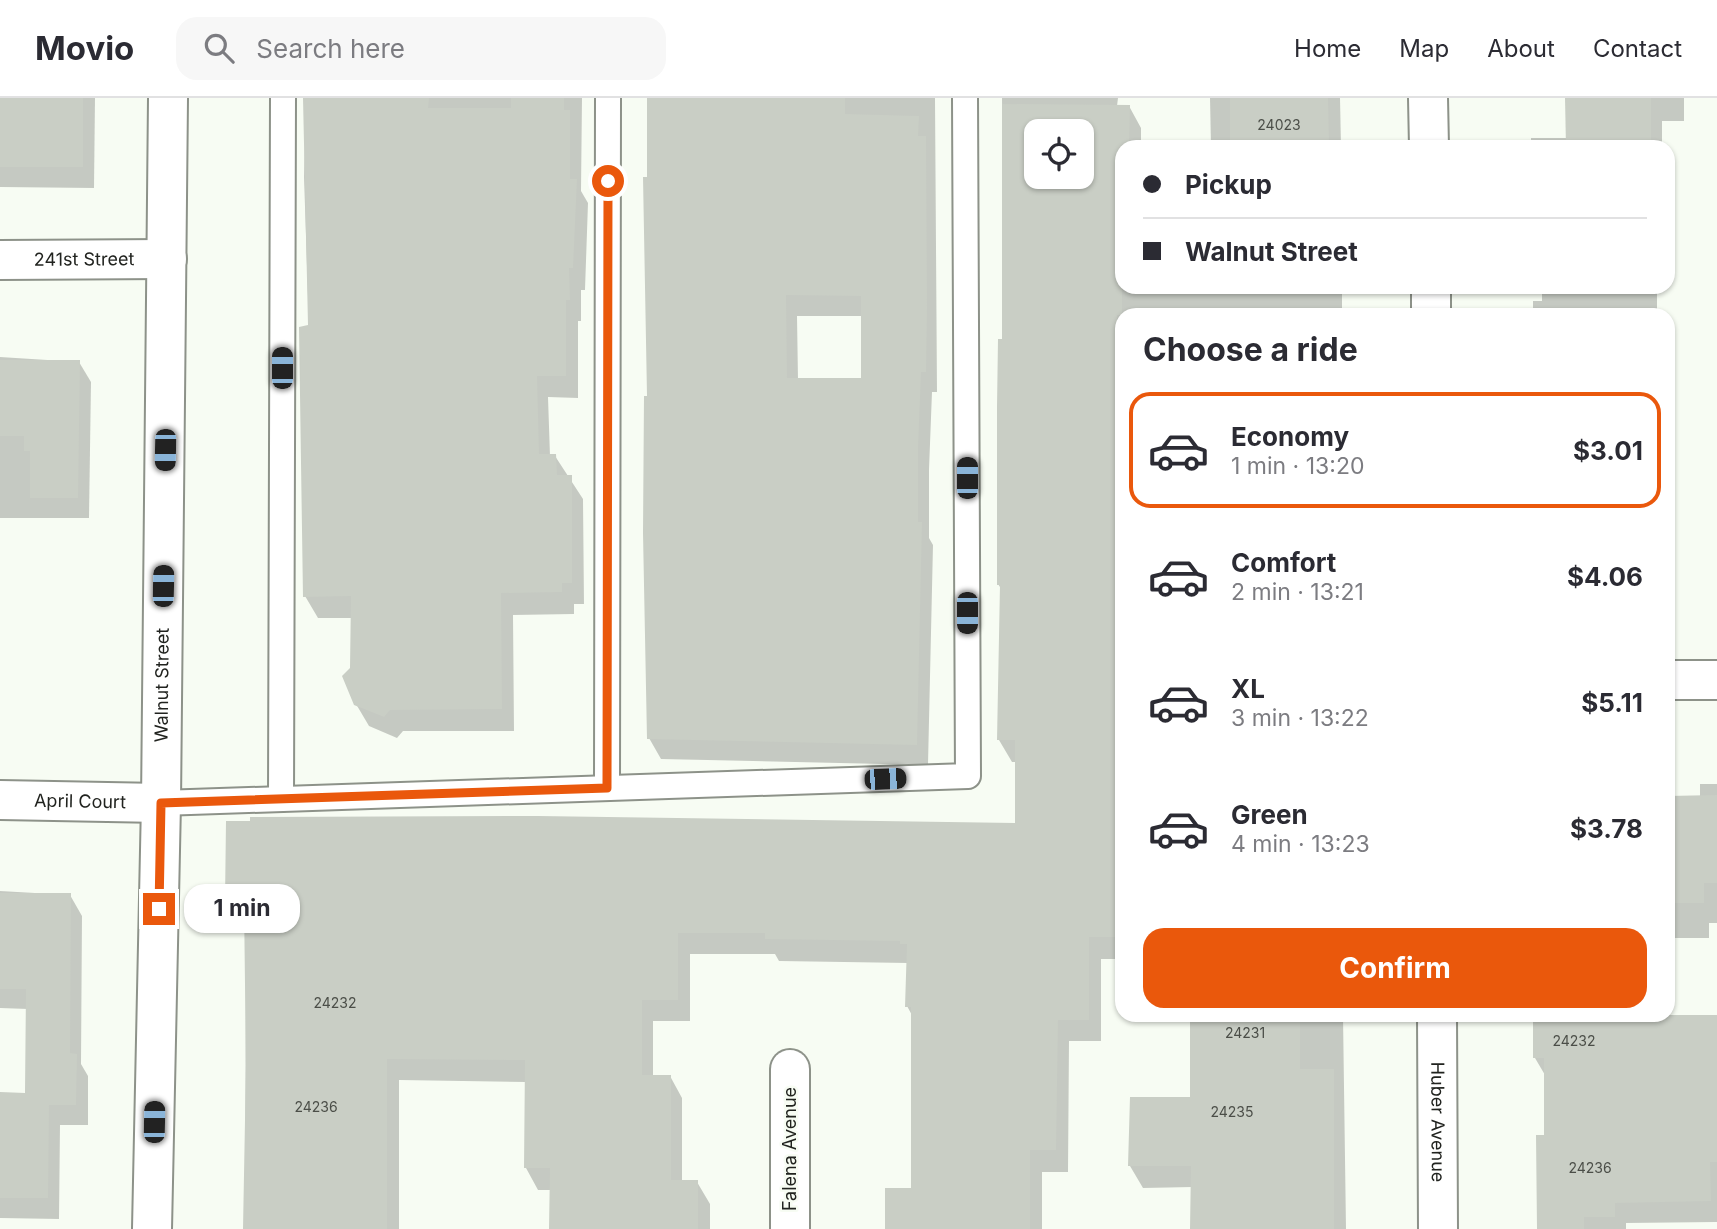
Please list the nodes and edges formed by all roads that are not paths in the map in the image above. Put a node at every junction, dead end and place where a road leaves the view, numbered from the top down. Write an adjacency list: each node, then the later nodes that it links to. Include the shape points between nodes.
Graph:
1 (168, 98): 7 (street, Walnut Street)
2 (283, 98): 12 (lane)
3 (608, 98): 11 (lane)
4 (965, 98): 11 (lane, via 968,776)
5 (1428, 98): 6 (street)
6 (1429, 140)
7 (167, 259): 8 (street, 241st Street); 14 (street, Walnut Street)
8 (0, 260)
9 (1675, 680): 10 (street)
10 (1717, 680)
11 (607, 788): 12 (lane)
12 (281, 799): 14 (lane)
13 (0, 800): 14 (street, April Court)
14 (161, 803): 17 (street, Walnut Street)
15 (1437, 1022): 19 (street, Huber Avenue)
16 (790, 1069): 18 (street, Falena Avenue)
17 (152, 1229)
18 (790, 1229)
19 (1438, 1229)

